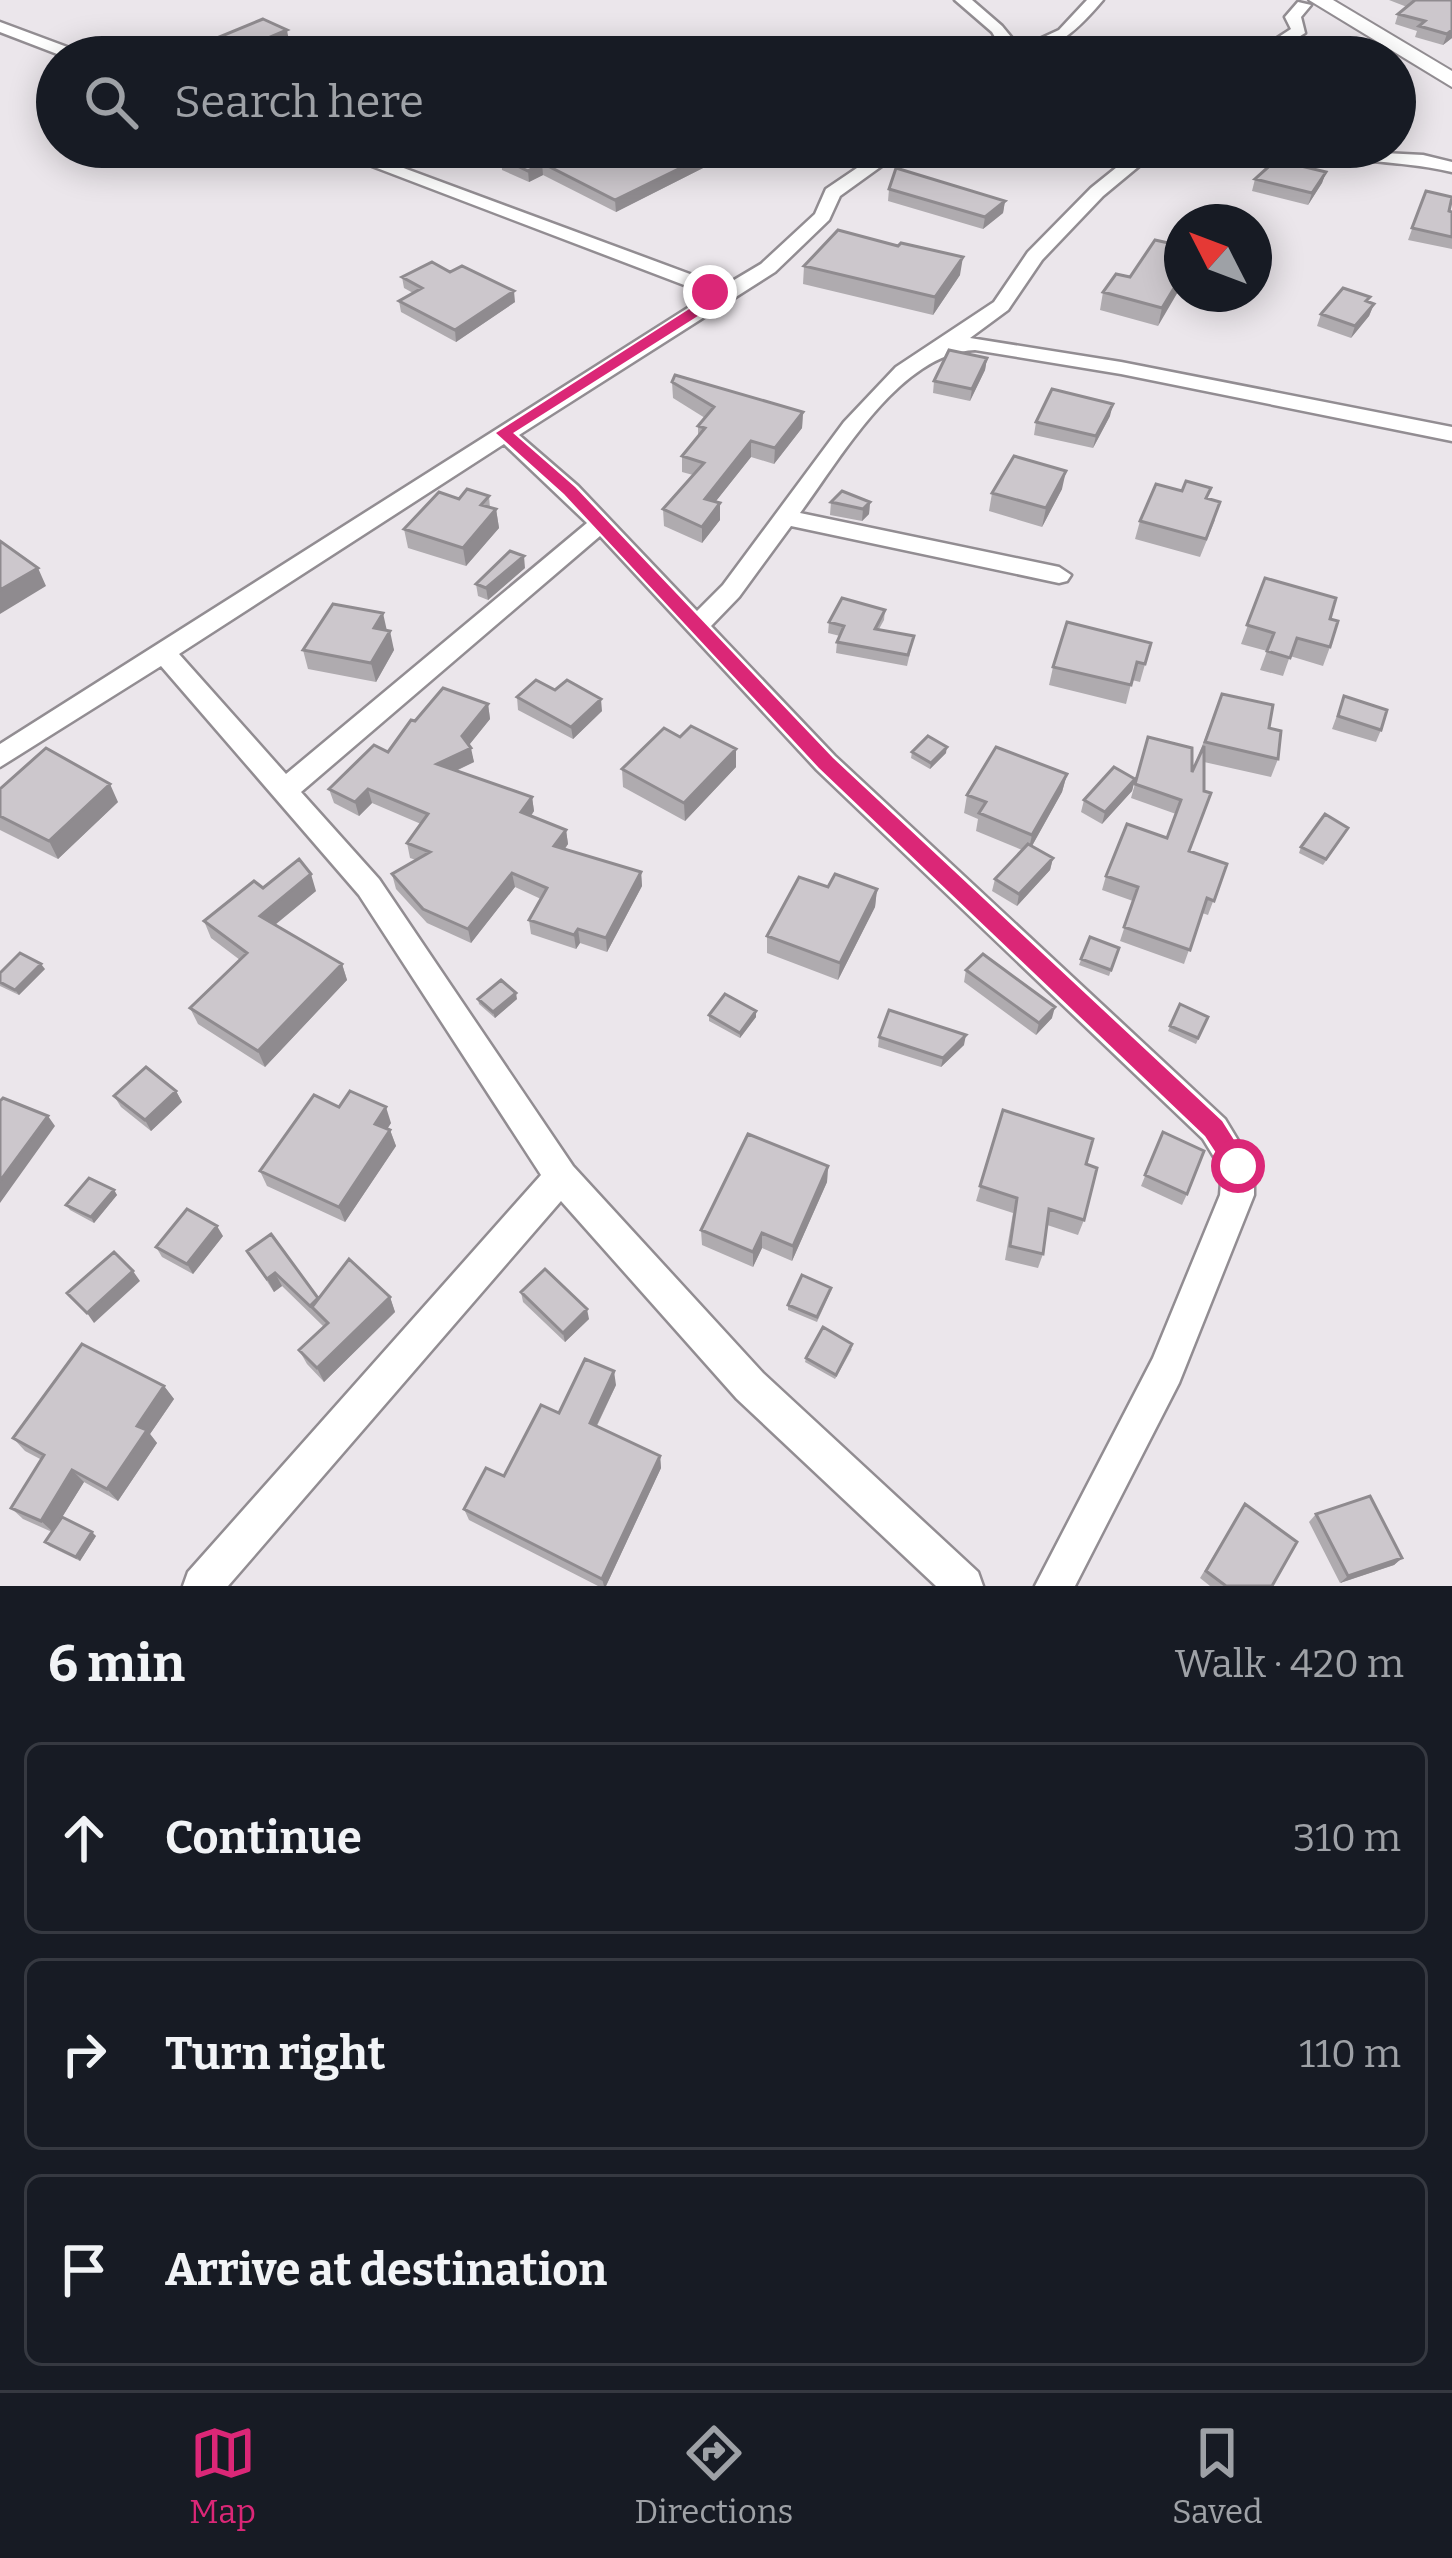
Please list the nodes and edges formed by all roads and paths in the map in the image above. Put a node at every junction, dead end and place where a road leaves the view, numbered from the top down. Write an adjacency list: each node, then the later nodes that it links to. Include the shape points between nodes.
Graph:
1 (963, 0): 5 (street)
2 (1095, 0): 6 (street)
3 (1305, 2): 7 (street, via 1293,17); 8 (main road); 9 (main road)
4 (0, 27): 10 (street)
5 (1003, 36)
6 (1058, 36)
7 (1297, 36)
8 (1355, 36)
9 (1369, 36)
10 (36, 40)
11 (1416, 61): 13 (main road)
12 (1416, 77): 14 (main road)
13 (1452, 80)
14 (1452, 101)
15 (1416, 160): 16 (street)
16 (1452, 166)
17 (387, 168): 20 (street)
18 (869, 168): 20 (street, via 832,194 823,215 768,268)
19 (1127, 168): 21 (street, via 1035,256 1001,306)
20 (718, 297): 22 (street)
21 (946, 345): 23 (street, via 1121,368); 24 (street, via 903,370)
22 (503, 433): 25 (street); 28 (street)
23 (1452, 434)
24 (787, 518): 26 (street); 27 (street)
25 (601, 524): 27 (street); 30 (street)
26 (1059, 574)
27 (696, 627): 34 (street, via 826,763 1214,1129 1238,1166 1237,1195 1166,1370)
28 (165, 654): 29 (street); 30 (street)
29 (0, 758)
30 (284, 791): 31 (street, via 369,887)
31 (561, 1177): 32 (street); 33 (street, via 750,1386)
32 (202, 1586)
33 (964, 1586)
34 (1054, 1586)

